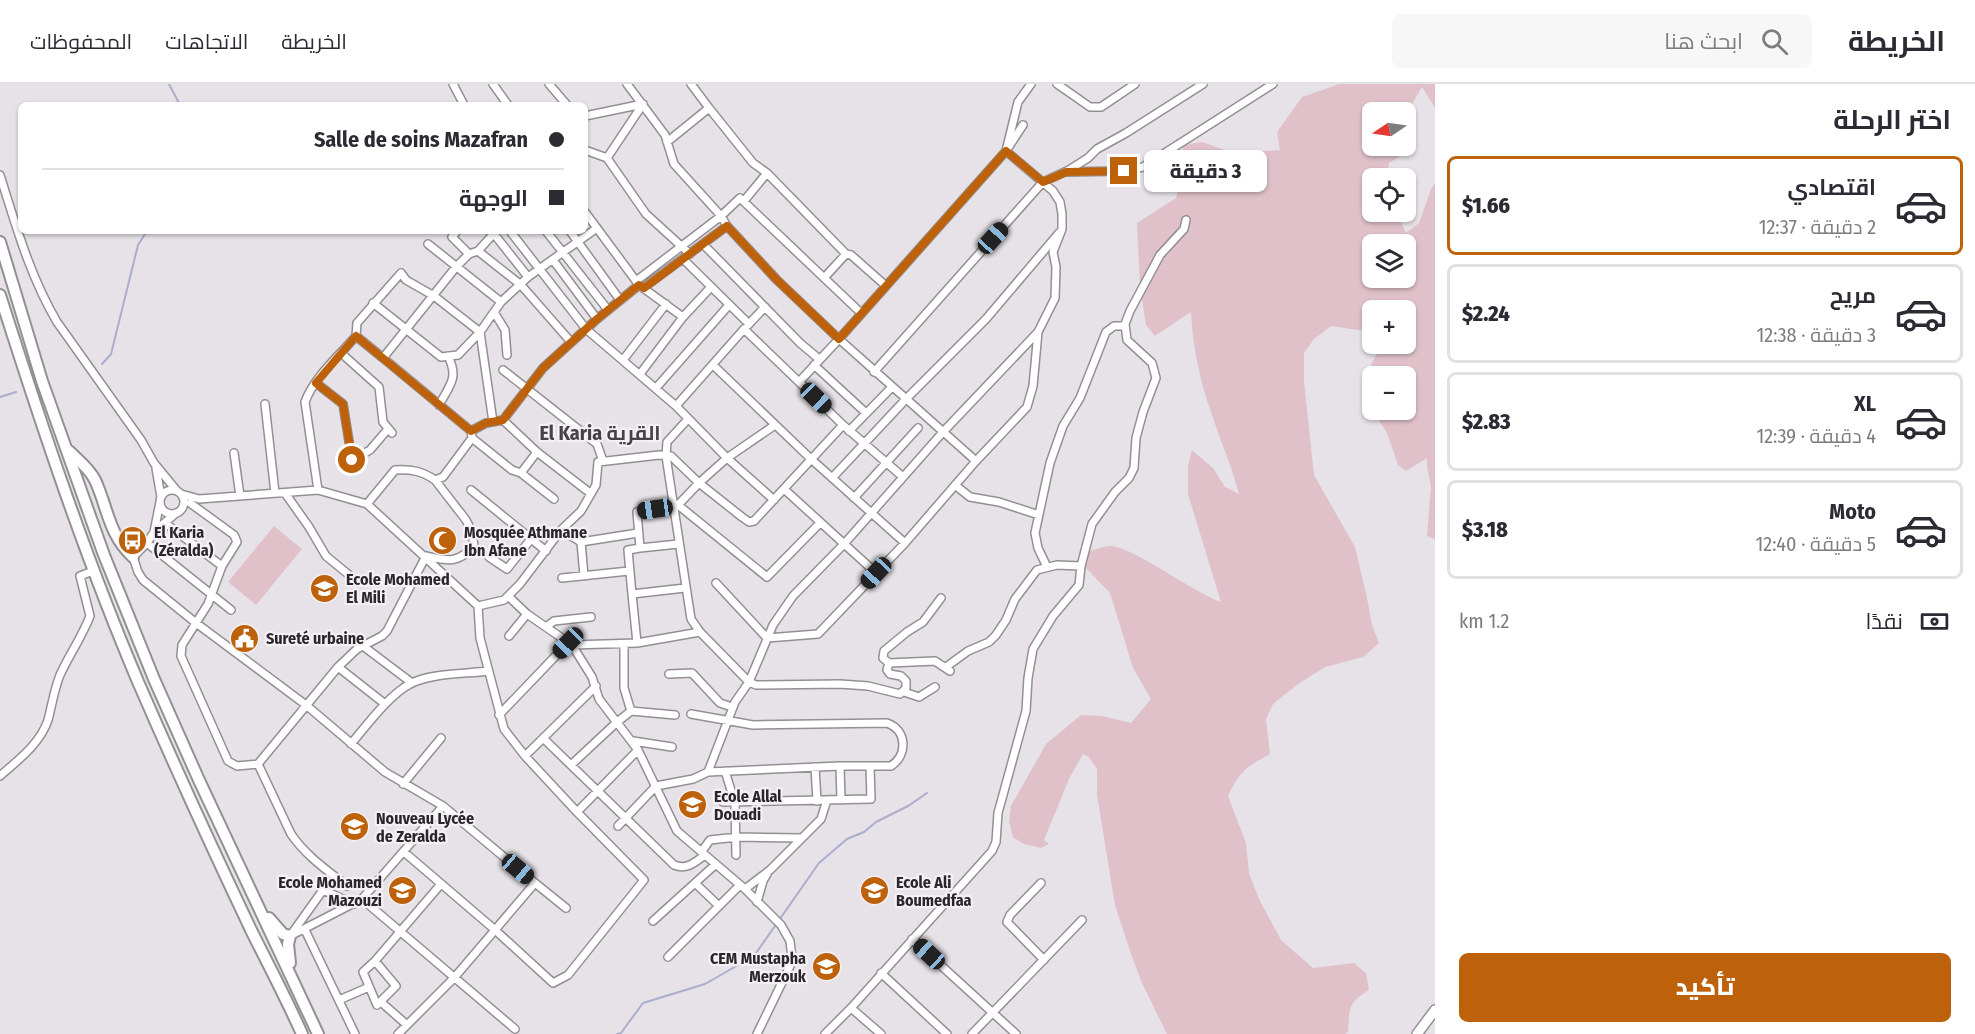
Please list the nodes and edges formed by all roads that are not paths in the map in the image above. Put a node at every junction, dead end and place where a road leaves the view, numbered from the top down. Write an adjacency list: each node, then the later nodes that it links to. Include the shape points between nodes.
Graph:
1 (465, 84): 11 (street)
2 (493, 84): 13 (street)
3 (549, 84): 14 (street)
4 (627, 84): 15 (street)
5 (691, 84): 16 (street)
6 (1031, 84): 21 (street, via 1018,102)
7 (1057, 84): 8 (street, via 1094,108)
8 (1135, 84)
9 (1203, 84): 23 (street)
10 (1273, 84): 23 (street, via 1143,167)
11 (455, 87): 12 (street)
12 (462, 102)
13 (506, 102)
14 (564, 102)
15 (644, 104): 17 (street); 19 (street); 22 (street)
16 (709, 108): 19 (street); 24 (street, via 753,163)
17 (588, 115)
18 (1023, 125): 21 (street)
19 (667, 142): 29 (street, via 674,164)
20 (588, 151): 22 (street)
21 (1006, 151): 26 (street); 60 (street)
22 (607, 158): 46 (street, via 646,214)
23 (1066, 172): 26 (street)
24 (767, 173): 27 (street); 51 (street)
25 (0, 176): 33 (street)
26 (1043, 182): 34 (street, via 1060,202); 94 (street)
27 (744, 201): 29 (street, via 740,198); 57 (street)
28 (588, 216): 32 (street)
29 (720, 216): 31 (street); 46 (street)
30 (1186, 220): 75 (street, via 1184,229 1156,262)
31 (727, 226): 45 (street); 82 (street)
32 (597, 228): 42 (street); 59 (street)
33 (18, 229)
34 (1062, 229): 80 (street, via 1053,252 1055,298); 101 (street, via 986,319)
35 (20, 234): 124 (street, via 39,290 57,322)
36 (453, 234): 49 (street)
37 (493, 234): 47 (street)
38 (496, 234): 56 (street)
39 (513, 234): 55 (street)
40 (549, 234): 48 (street)
41 (572, 234): 42 (street)
42 (578, 241): 48 (street); 64 (street)
43 (0, 243): 115 (highway)
44 (428, 244): 54 (street)
45 (703, 244): 50 (street); 69 (street)
46 (682, 246): 50 (street); 59 (street)
47 (478, 251): 49 (street); 58 (street)
48 (564, 251): 53 (street); 70 (street)
49 (470, 254): 54 (street)
50 (690, 254): 52 (street)
51 (846, 254): 57 (street); 60 (street)
52 (683, 259): 59 (street); 61 (street)
53 (553, 260): 55 (street); 74 (street)
54 (456, 267): 63 (street); 65 (street)
55 (541, 268): 56 (street); 77 (street)
56 (528, 278): 58 (street)
57 (824, 278): 72 (street)
58 (521, 285): 65 (street); 83 (street)
59 (640, 285): 64 (street); 67 (street)
60 (886, 286): 72 (street)
61 (711, 287): 68 (street); 73 (street)
62 (0, 295): 169 (highway)
63 (434, 296): 66 (street, via 401,273); 78 (street); 79 (street)
64 (620, 300): 70 (street)
65 (501, 302): 71 (street)
66 (373, 303): 78 (street); 81 (street, via 357,323)
67 (666, 303): 73 (street); 89 (street)
68 (729, 305): 76 (street); 99 (street)
69 (765, 307): 76 (street); 90 (street)
70 (608, 310): 74 (street)
71 (494, 312): 79 (street); 86 (street, via 505,330)
72 (861, 313): 82 (street)
73 (683, 317): 95 (street)
74 (597, 319): 77 (street)
75 (1125, 326): 149 (street, via 1114,326 1106,332 1082,392 1063,426); 167 (street, via 1127,340 1152,363 1155,384 1136,438 1134,468 1092,524)
76 (747, 327): 91 (street); 96 (street)
77 (586, 329): 83 (street); 89 (street)
78 (406, 330): 87 (street, via 441,357); 88 (street)
79 (480, 332): 85 (street); 108 (street)
80 (1038, 332): 112 (street); 123 (street, via 1027,407)
81 (356, 336): 84 (street); 88 (street)
82 (839, 339): 90 (street); 94 (street)
83 (571, 342): 100 (street)
84 (341, 353): 97 (street); 97 (street, via 379,387 380,412 390,431 352,460 343,404)
85 (458, 355): 87 (street); 92 (street)
86 (507, 355)
87 (448, 356): 92 (street)
88 (383, 358): 103 (street)
89 (623, 360): 95 (street)
90 (817, 362): 96 (street); 105 (street)
91 (713, 364): 104 (street); 109 (street)
92 (453, 366): 103 (street, via 453,380)
93 (503, 370): 100 (street)
94 (874, 372): 98 (street)
95 (640, 374): 99 (street)
96 (799, 381): 110 (street)
97 (316, 383): 132 (street, via 305,402)
98 (892, 387): 101 (street); 105 (street)
99 (656, 388): 104 (street)
100 (527, 389): 107 (street); 121 (street, via 597,444)
101 (906, 399): 112 (street); 114 (street)
102 (265, 404): 137 (street)
103 (439, 405): 113 (street)
104 (676, 406): 106 (street)
105 (866, 413): 110 (street)
106 (688, 419): 118 (street, via 668,442); 119 (street)
107 (503, 420): 108 (street); 116 (street)
108 (493, 422): 113 (street, via 479,425)
109 (775, 424): 119 (street); 120 (street)
110 (846, 428): 114 (street); 120 (street)
111 (918, 428): 122 (street)
112 (943, 432): 123 (street); 126 (street)
113 (471, 435): 125 (street, via 512,470); 128 (street, via 442,477)
114 (864, 442): 122 (street); 127 (street)
115 (66, 449): 164 (highway, via 94,479 115,537); 252 (highway, via 154,679)
116 (537, 452): 125 (street); 136 (street)
117 (234, 453): 138 (street)
118 (666, 456): 121 (street); 129 (street, via 671,456); 146 (street)
119 (727, 458): 129 (street); 143 (street)
120 (812, 459): 127 (street); 131 (street)
121 (603, 461): 136 (street, via 598,462 596,485)
122 (886, 461): 126 (street); 139 (street)
123 (976, 461): 130 (street)
124 (154, 463): 134 (street); 140 (street)
125 (521, 473): 142 (street)
126 (903, 477): 148 (street)
127 (832, 478): 139 (street)
128 (435, 480): 144 (street, via 424,472 395,470); 163 (street, via 466,520 474,546 455,560)
129 (699, 483): 143 (street, via 748,522 754,521); 146 (street)
130 (955, 485): 149 (street, via 970,497); 158 (street)
131 (784, 489): 143 (street); 151 (street)
132 (318, 490): 135 (street); 144 (street)
133 (471, 490): 155 (street)
134 (179, 493): 140 (street, via 170,490); 141 (street); 145 (street)
135 (285, 493): 137 (street); 174 (street, via 326,556)
136 (590, 493): 152 (street, via 581,511)
137 (275, 494): 138 (street)
138 (240, 496): 141 (street)
139 (854, 498): 148 (street)
140 (161, 499): 147 (street, via 167,512); 153 (street)
141 (199, 499): 145 (street)
142 (554, 499)
143 (774, 500)
144 (367, 504): 163 (street)
145 (186, 505): 147 (street); 166 (street, via 236,537 236,545)
146 (675, 505): 151 (street, via 766,577); 154 (street, via 636,512); 159 (street)
147 (176, 513): 150 (street)
148 (870, 513): 158 (street); 160 (street)
149 (1039, 515): 168 (street, via 1035,537)
150 (165, 523): 153 (street); 166 (street)
151 (820, 523): 160 (street)
152 (561, 530): 156 (street); 162 (street)
153 (154, 532): 157 (street)
154 (638, 533): 156 (street); 161 (street)
155 (531, 539): 162 (street); 165 (street, via 507,569)
156 (581, 542): 172 (street)
157 (147, 543): 164 (street); 178 (street)
158 (905, 543): 171 (street)
159 (678, 544): 161 (street); 176 (street)
160 (844, 544): 171 (street); 189 (street, via 793,596)
161 (640, 549): 170 (street, via 628,550)
162 (546, 551): 179 (street)
163 (426, 556): 181 (street); 193 (street, via 387,631)
164 (133, 557): 185 (street, via 143,580)
165 (489, 557)
166 (222, 566): 178 (street)
167 (1082, 566): 168 (street); 264 (street, via 1079,585 1053,616 1033,650 1026,711 998,813 992,851)
168 (1047, 567): 194 (street, via 1034,573 993,638 968,651 948,669 930,660)
169 (93, 571): 226 (street, via 80,576 90,616 57,682 42,735); 279 (highway, via 185,787)
170 (628, 571): 172 (street); 177 (street)
171 (876, 573): 189 (street, via 818,634)
172 (584, 576): 173 (street)
173 (562, 578)
174 (354, 579)
175 (716, 583): 189 (street)
176 (685, 588): 177 (street); 187 (street, via 691,619)
177 (632, 594): 190 (street)
178 (211, 596): 182 (street); 185 (street)
179 (508, 596): 181 (street); 183 (street)
180 (941, 598): 194 (street, via 923,622 884,651 883,658)
181 (478, 606): 196 (street)
182 (231, 610)
183 (527, 614): 186 (street); 188 (street)
184 (591, 617): 186 (street, via 555,621)
185 (196, 623): 203 (street); 219 (street, via 182,645 181,656 228,761 237,766)
186 (546, 627): 191 (street)
187 (700, 633): 190 (street); 198 (street)
188 (509, 636)
189 (767, 638): 198 (street)
190 (637, 643): 192 (street)
191 (570, 644): 192 (street); 200 (street); 208 (street)
192 (624, 644): 206 (street, via 624,688)
193 (363, 646): 195 (street); 199 (street)
194 (889, 663): 202 (street, via 890,674 906,681)
195 (338, 667): 203 (street); 204 (street)
196 (488, 671): 199 (street); 208 (street)
197 (669, 674): 205 (street, via 692,673 720,703)
198 (749, 682): 202 (street, via 756,686 840,684); 205 (street)
199 (412, 683): 204 (street)
200 (596, 686): 211 (street, via 599,699); 213 (street)
201 (934, 687): 202 (street, via 919,697)
202 (903, 692)
203 (306, 705): 215 (street); 219 (street)
204 (386, 705): 215 (street)
205 (732, 707): 210 (street)
206 (632, 711): 209 (street); 211 (street)
207 (691, 714): 210 (street)
208 (499, 715): 218 (street, via 504,729)
209 (675, 715)
210 (726, 722): 222 (street, via 894,725 902,735 902,756 891,766); 225 (street)
211 (616, 723): 214 (street); 220 (street)
212 (441, 738): 227 (street)
213 (543, 738): 218 (street); 220 (street)
214 (633, 741): 216 (street); 217 (street)
215 (351, 744): 227 (street)
216 (672, 747)
217 (638, 750): 228 (street); 229 (street)
218 (525, 756): 236 (street)
219 (258, 764): 250 (street, via 297,844)
220 (572, 765): 229 (street)
221 (840, 766): 222 (street); 223 (street); 231 (street)
222 (870, 766): 231 (street, via 871,799)
223 (816, 767): 224 (street); 232 (street)
224 (725, 771): 225 (street); 234 (street)
225 (708, 772): 228 (street)
226 (0, 776)
227 (403, 784): 235 (street)
228 (657, 786): 237 (street); 242 (street, via 677,831)
229 (597, 790): 236 (street); 237 (street)
230 (827, 800): 231 (street); 232 (street); 240 (street, via 821,819)
231 (841, 800)
232 (817, 801): 234 (street)
233 (723, 802): 234 (street)
234 (735, 802): 239 (street)
235 (443, 807): 241 (street); 246 (street)
236 (577, 812): 260 (street, via 644,880 568,975 553,983)
237 (625, 818): 238 (street); 242 (street, via 674,865 689,866)
238 (618, 825)
239 (737, 837): 240 (street); 242 (street, via 710,840); 243 (street)
240 (802, 838): 245 (street)
241 (404, 852): 249 (street); 253 (street)
242 (704, 853): 244 (street)
243 (736, 855)
244 (716, 864): 247 (street); 251 (street)
245 (770, 870): 251 (street); 254 (street)
246 (535, 883): 257 (street); 260 (street)
247 (695, 883): 256 (street); 259 (street)
248 (1041, 883): 266 (street, via 1007,922)
249 (441, 884): 260 (street); 262 (street)
250 (347, 886)
251 (743, 887): 254 (street); 256 (street)
252 (255, 899): 263 (highway, via 279,930); 270 (highway)
253 (362, 899): 255 (street); 262 (street)
254 (757, 903): 283 (street, via 781,925 790,941 792,958)
255 (354, 904): 261 (street); 263 (street, via 324,890)
256 (719, 906): 265 (street)
257 (566, 908)
258 (1082, 920): 266 (street)
259 (653, 921)
260 (494, 929): 269 (street)
261 (305, 930): 263 (street); 272 (street)
262 (400, 932): 267 (street); 269 (street)
263 (290, 936): 270 (highway, via 288,950)
264 (912, 939): 268 (street); 276 (street)
265 (668, 957)
266 (1044, 960): 276 (street)
267 (375, 961): 271 (street, via 363,972); 273 (street, via 396,986)
268 (881, 973): 274 (street); 286 (street)
269 (454, 978): 277 (street); 278 (street)
270 (294, 981): 280 (highway)
271 (369, 987): 272 (street); 273 (street, via 377,1005)
272 (339, 1000): 281 (street)
273 (381, 1002): 277 (street)
274 (851, 1008): 284 (street); 285 (street)
275 (1435, 1010): 289 (main road)
276 (994, 1012): 287 (street); 288 (street)
277 (407, 1025): 282 (street)
278 (515, 1029)
279 (302, 1034)
280 (318, 1034)
281 (355, 1034)
282 (398, 1034)
283 (757, 1034)
284 (825, 1034)
285 (881, 1034)
286 (947, 1034)
287 (972, 1034)
288 (1016, 1034)
289 (1417, 1034)

